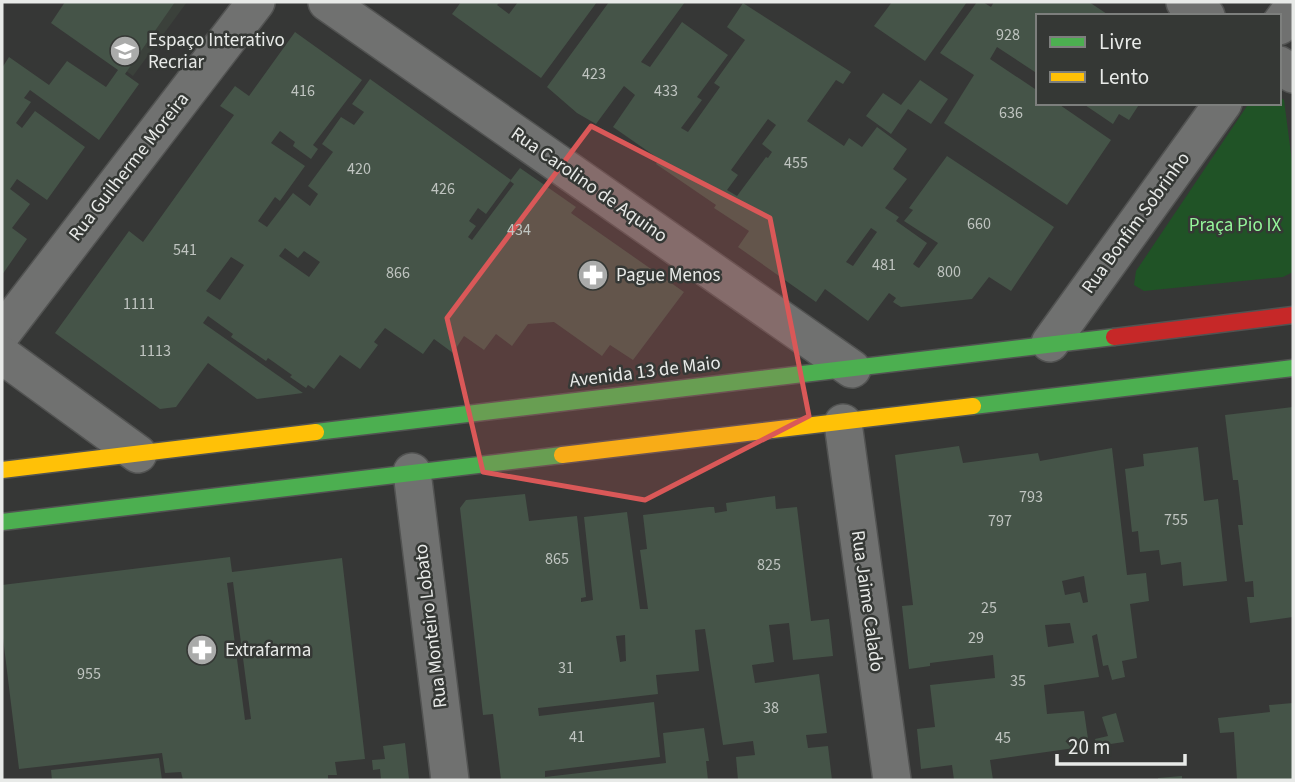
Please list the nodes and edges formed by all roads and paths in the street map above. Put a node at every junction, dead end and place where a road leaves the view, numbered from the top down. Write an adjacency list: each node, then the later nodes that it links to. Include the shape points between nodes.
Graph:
1 (256, 2): 9 (street, Rua Guilherme Moreira)
2 (327, 2): 13 (street, Rua Carolino de Aquino)
3 (1185, 2): 5 (street)
4 (1293, 7): 6 (street)
5 (1203, 14)
6 (1281, 23)
7 (1222, 105): 10 (street, Rua Bonfim Sobrinho)
8 (1293, 315): 10 (main road, Avenida 13 de Maio)
9 (2, 333)
10 (1050, 343): 13 (main road, Avenida 13 de Maio)
11 (2, 355): 15 (street)
12 (1293, 368): 14 (main road)
13 (852, 369): 15 (main road, Avenida 13 de Maio)
14 (843, 423): 17 (main road); 20 (street, Rua Jaime Calado)
15 (138, 454): 16 (main road, Avenida 13 de Maio)
16 (2, 470)
17 (412, 472): 18 (main road); 19 (street, Rua Monteiro Lobato)
18 (2, 522)
19 (450, 780)
20 (892, 780)

